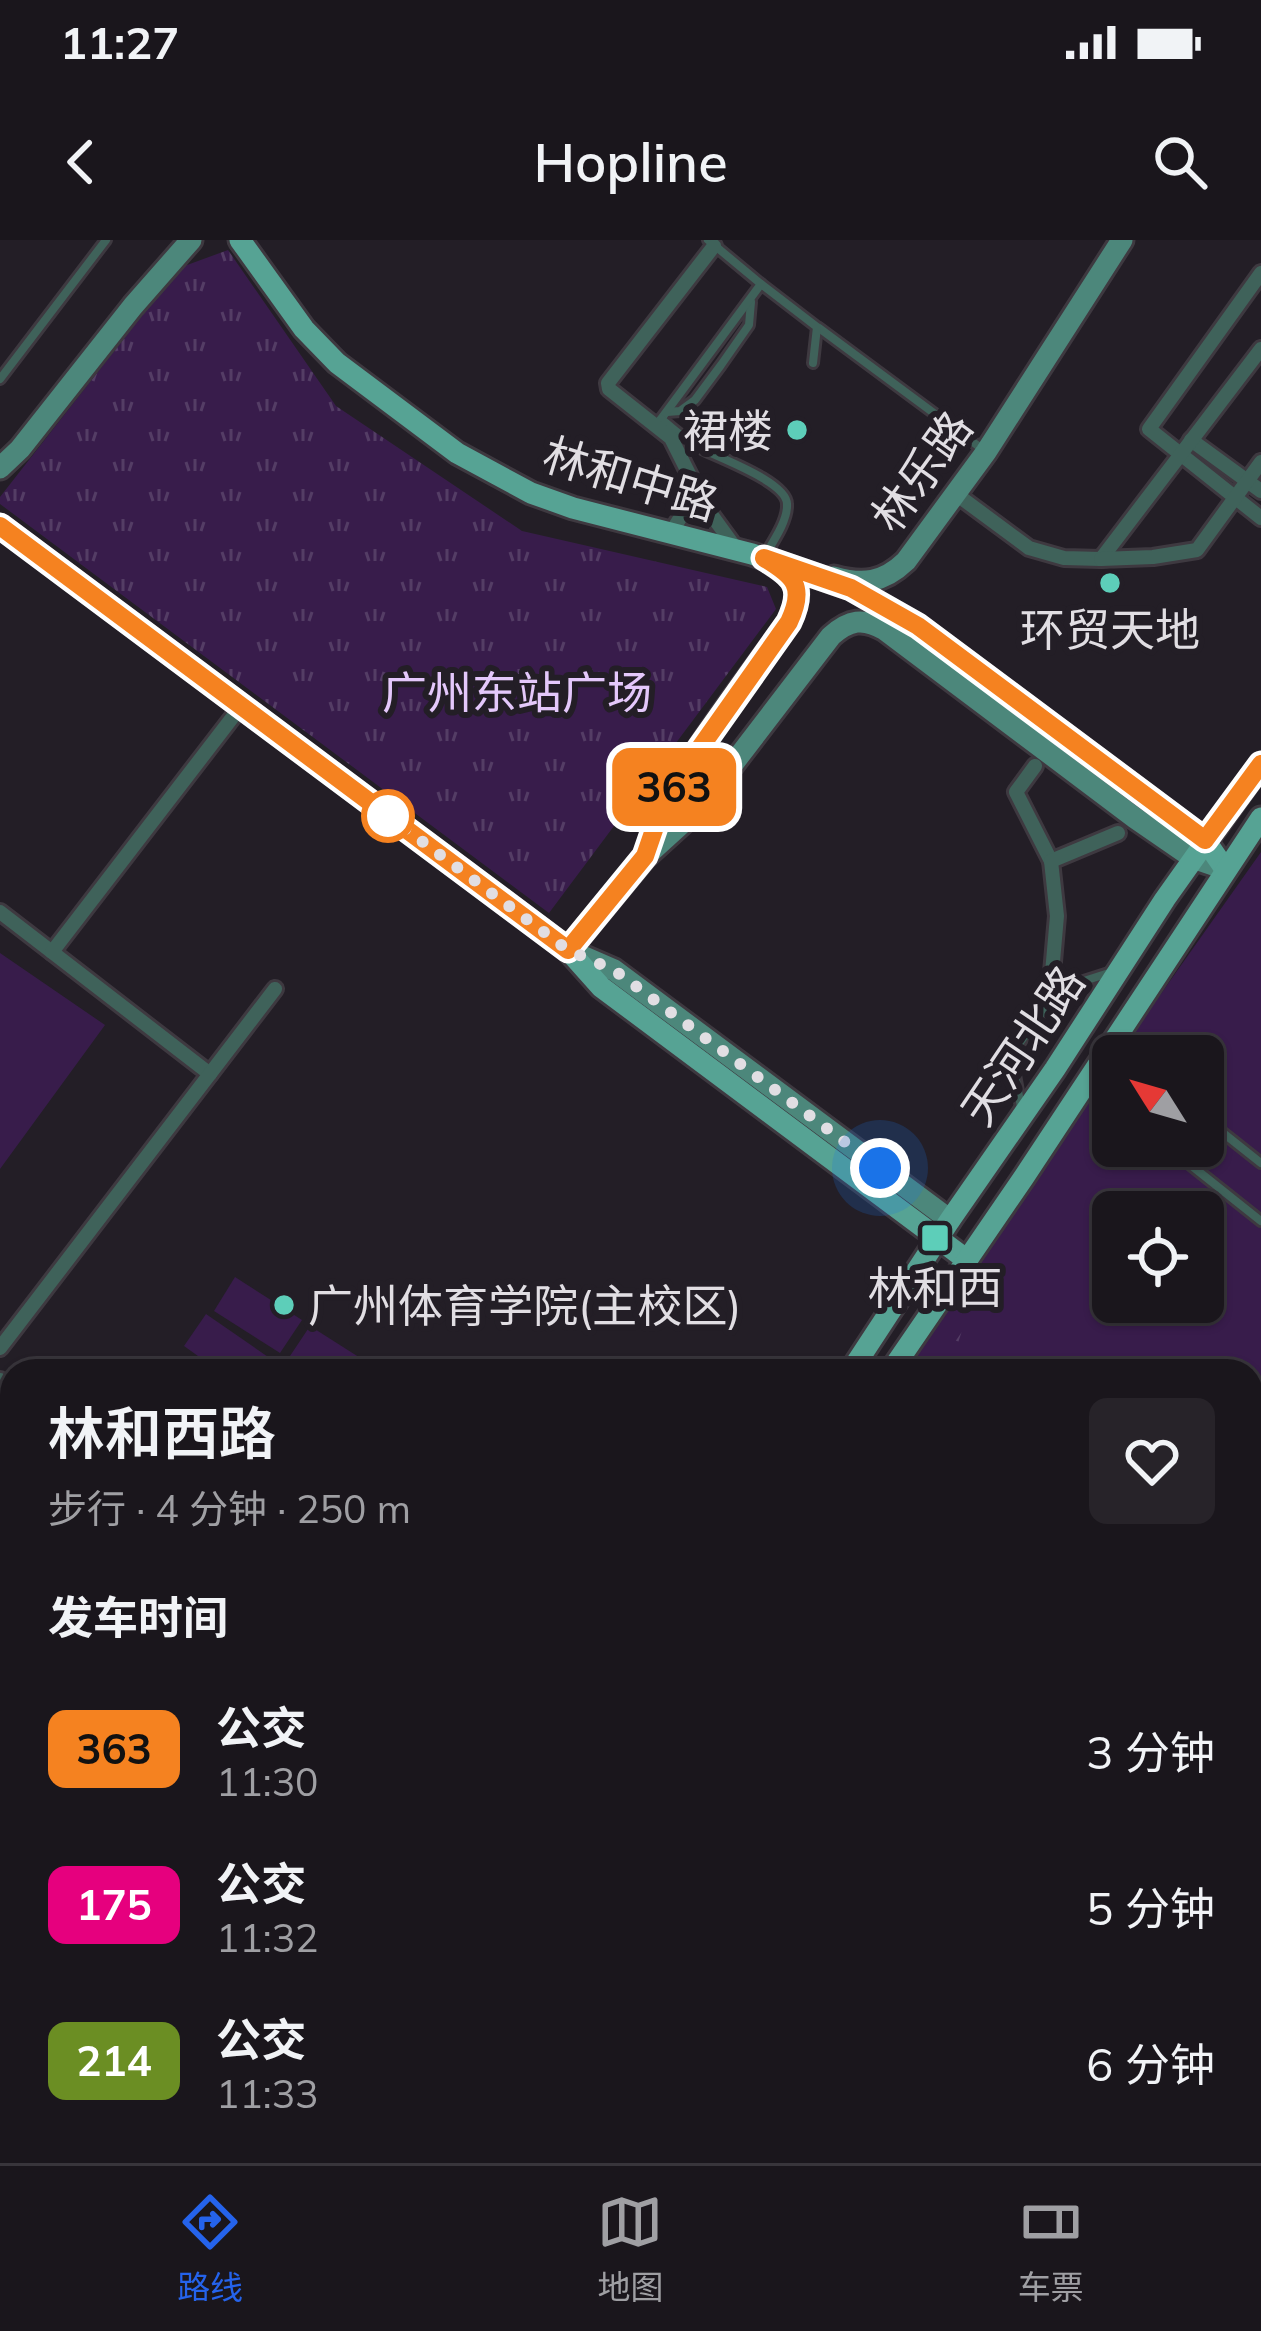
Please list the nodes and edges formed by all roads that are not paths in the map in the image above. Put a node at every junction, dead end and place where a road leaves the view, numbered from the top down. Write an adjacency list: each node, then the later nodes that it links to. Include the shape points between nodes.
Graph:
1 (106, 240): 12 (lane)
2 (191, 240): 17 (street)
3 (240, 240): 24 (main road, 林和中路, via 337,363 457,453 531,493)
4 (1122, 240): 15 (street, 林乐路)
5 (711, 243): 7 (lane); 13 (street, via 608,383)
6 (1261, 273): 22 (street, via 1149,429)
7 (761, 284): 8 (lane); 9 (lane)
8 (752, 297): 13 (lane); 13 (lane, via 749,325 722,365 695,400)
9 (817, 327): 11 (lane); 15 (lane)
10 (1261, 349): 14 (street)
11 (813, 363)
12 (0, 379)
13 (661, 419): 19 (street); 26 (lane, via 784,492 785,514)
14 (1191, 440): 18 (street); 27 (street)
15 (986, 452): 21 (street, 林乐路)
16 (1261, 462): 18 (street)
17 (0, 468)
18 (1247, 482): 20 (street); 27 (street, via 1197,550)
19 (697, 491): 24 (street); 25 (street)
20 (1261, 491)
21 (956, 494): 26 (street, 林乐路, via 906,561 873,582); 27 (street, via 1029,548)
22 (1261, 518)
23 (0, 526): 28 (main road)
24 (672, 531): 25 (main road, 林和中路)
25 (737, 550): 26 (main road, 林和中路)
26 (764, 558): 33 (main road, 林和中路, via 851,588 918,626); 34 (street, via 794,580 795,610 685,769)
27 (1101, 559)
28 (242, 705): 38 (main road); 39 (street)
29 (1261, 764): 33 (main road, 天河北路)
30 (1035, 766): 35 (street, via 1016,792)
31 (1261, 818): 36 (main road, 天河北路)
32 (1118, 833): 35 (street)
33 (1199, 849): 34 (street, 林和中路, via 1135,818 885,629 858,620 831,636 700,807); 36 (main road, 林和中路); 40 (main road, 天河北路)
34 (645, 856): 38 (street)
35 (1051, 861): 41 (street)
36 (1226, 869): 50 (main road, 天河北路)
37 (0, 912): 39 (street)
38 (568, 950): 49 (main road, via 601,987)
39 (52, 952): 43 (street)
40 (1119, 969): 44 (main road, 天河北路); 44 (lane, via 1060,989 1016,1048)
41 (1051, 984)
42 (275, 989): 43 (street)
43 (210, 1074): 51 (street)
44 (1022, 1118): 49 (main road, 天河北路)
45 (1224, 1134): 46 (lane)
46 (1261, 1163)
47 (1193, 1167): 48 (lane)
48 (1261, 1221)
49 (944, 1230): 50 (main road); 52 (main road, 天河北路)
50 (967, 1260): 53 (main road, 天河北路)
51 (0, 1348)
52 (859, 1359)
53 (899, 1359)

